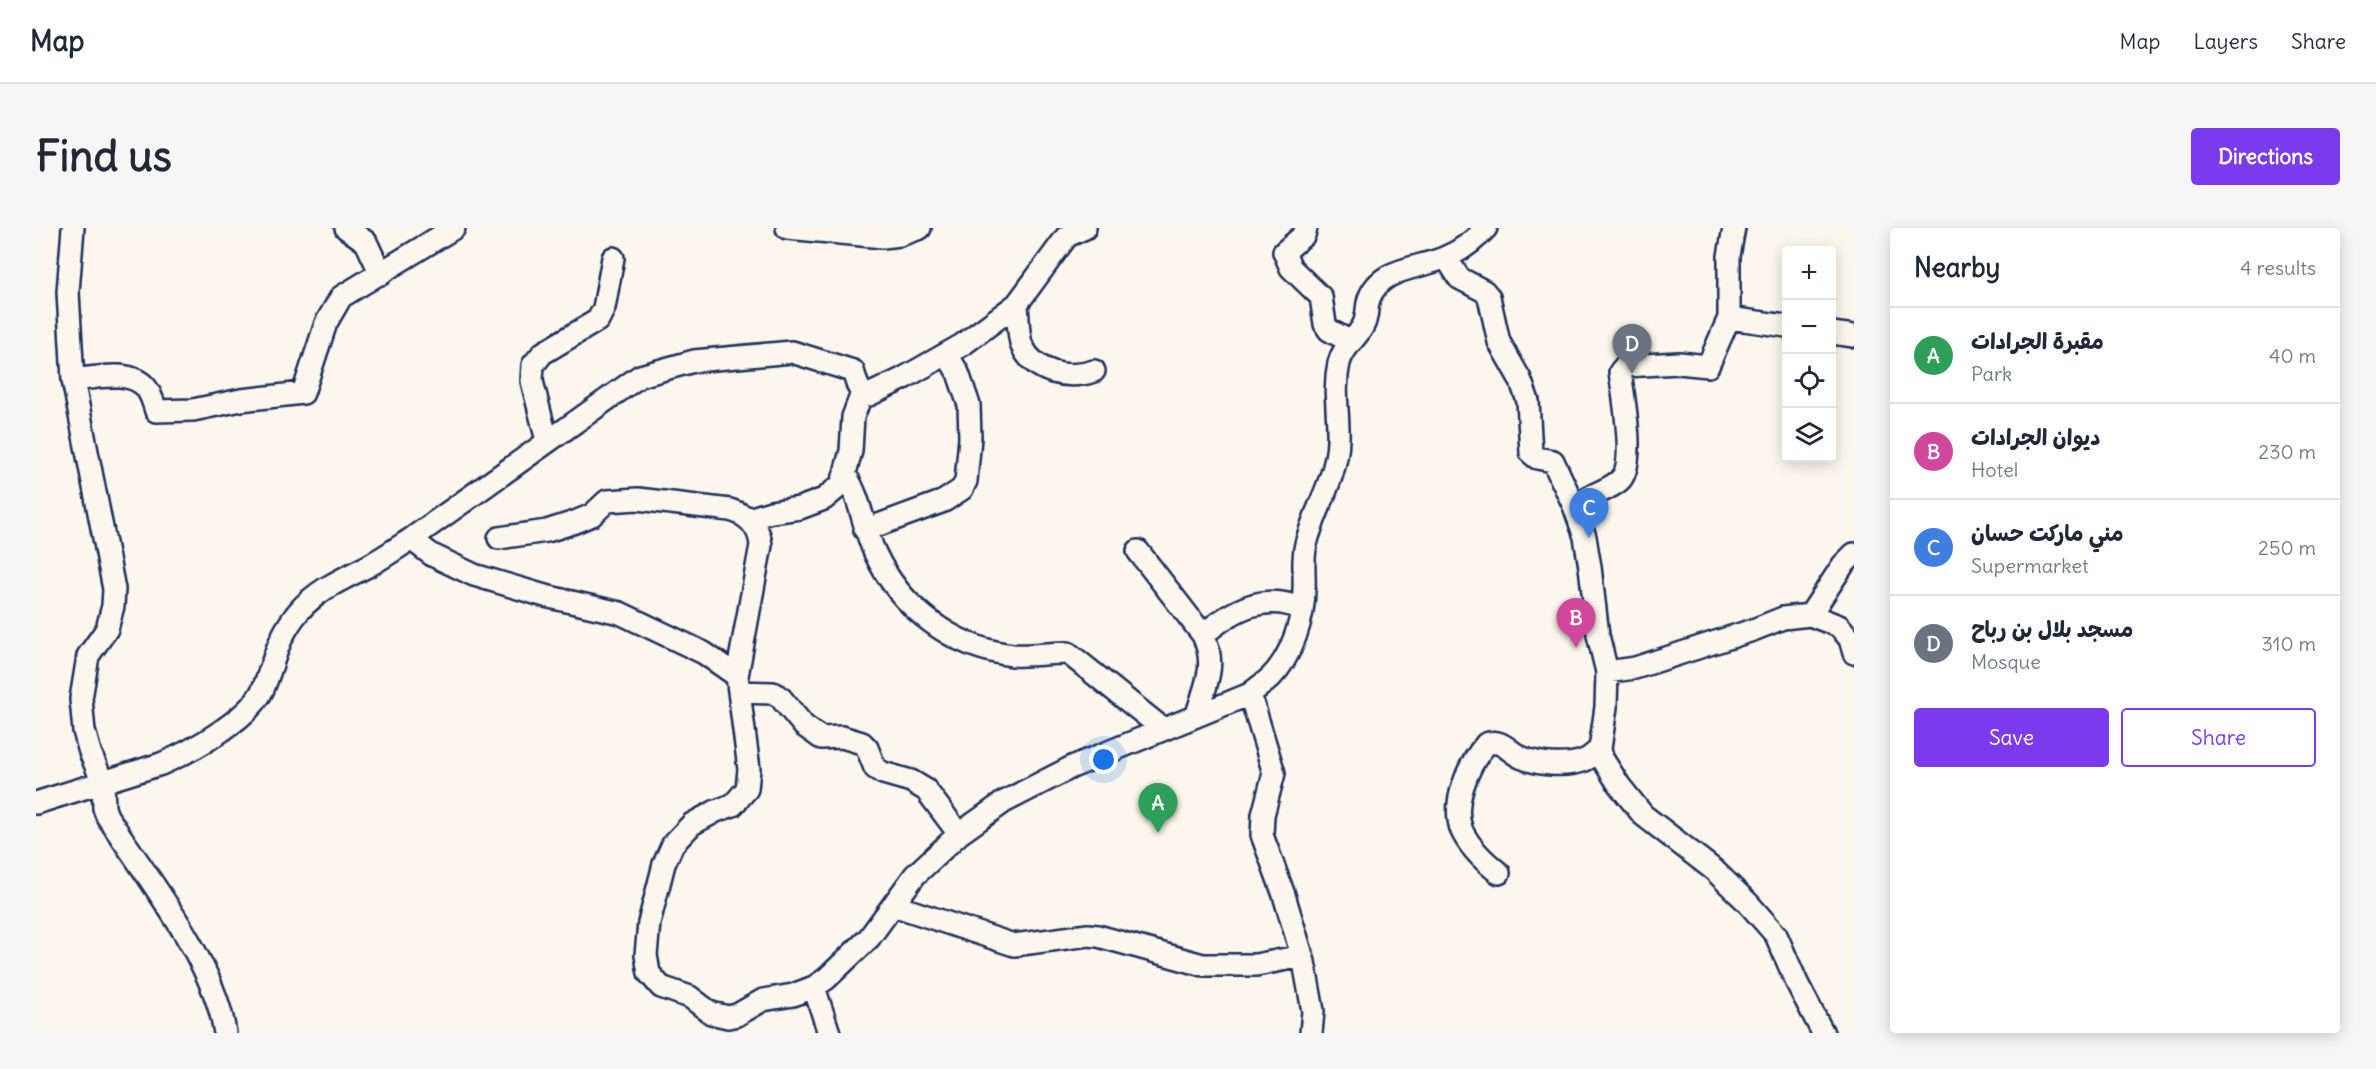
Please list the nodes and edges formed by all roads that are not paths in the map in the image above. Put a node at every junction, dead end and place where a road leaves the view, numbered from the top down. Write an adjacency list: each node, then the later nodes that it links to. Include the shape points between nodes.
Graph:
1 (73, 228): 21 (street, via 68,292)
2 (346, 228): 12 (street, via 366,242)
3 (454, 228): 12 (street)
4 (787, 228): 5 (street, via 883,237)
5 (920, 228)
6 (1306, 228): 18 (street, via 1304,235 1284,252 1291,268 1321,297 1329,330)
7 (1486, 228): 10 (street, via 1475,240)
8 (1734, 228): 14 (street, via 1729,256)
9 (1070, 230): 13 (street)
10 (1446, 257): 18 (street, via 1386,278 1369,299 1364,325); 25 (street, via 1458,278 1489,297 1499,342 1528,401 1531,453 1553,461)
11 (613, 258): 23 (street, via 604,308 598,320 543,353 533,365 532,381)
12 (381, 274): 21 (street, via 341,297 326,322 303,393 193,410 156,411 138,379 118,376)
13 (1017, 304): 19 (street); 20 (street, via 1021,344 1037,365 1063,375 1079,376)
14 (1729, 318): 15 (street); 25 (street, via 1708,366 1625,366 1620,372 1627,430 1625,476)
15 (1782, 325)
16 (1836, 334): 17 (street)
17 (1854, 336)
18 (1351, 342): 32 (street, via 1345,348 1338,373 1335,467 1305,546)
19 (947, 354): 22 (street, via 869,395); 27 (street, via 969,405 966,481 949,498)
20 (1094, 371)
21 (73, 380): 42 (street, via 114,589 107,629 88,656 81,699 87,742)
22 (862, 393): 23 (street, via 853,371 792,352 694,362 640,376); 24 (street, via 853,417)
23 (547, 441): 29 (street)
24 (846, 476): 26 (street, via 824,499); 27 (street, via 855,491)
25 (1575, 506): 36 (street, via 1585,537)
26 (749, 519): 28 (street, via 730,510 638,500 607,501 592,515 575,522 547,531); 37 (street, via 758,531 761,545)
27 (865, 530): 40 (street, via 893,584 940,629 1003,653 1068,653)
28 (499, 538)
29 (411, 539): 37 (street, via 432,555 474,575 620,613 704,653); 42 (street, via 327,586 301,608 281,636 262,692 235,722 180,756)
30 (1138, 551): 34 (street)
31 (1854, 554): 33 (street)
32 (1302, 609): 34 (street, via 1274,601 1251,604); 38 (street, via 1282,663)
33 (1810, 615): 35 (street, via 1839,626 1850,639); 36 (street, via 1784,618 1661,661)
34 (1203, 635): 39 (street, via 1211,662)
35 (1854, 653)
36 (1607, 672): 41 (street)
37 (738, 684): 44 (street, via 780,697 804,726 821,738 842,737 862,743 875,768 926,790); 49 (street, via 749,769 747,789 733,805 693,824 673,844 649,923 646,955 649,973 661,987 690,997 711,1013)
38 (1250, 694): 39 (street); 47 (street, via 1274,772 1263,815 1263,835)
39 (1197, 714): 40 (street)
40 (1163, 729): 44 (street, via 1037,783)
41 (1600, 749): 45 (street, via 1576,763 1556,763 1522,758 1499,742 1485,744 1463,787 1460,822 1471,845); 53 (street, via 1619,785 1643,815 1714,870 1776,935)
42 (103, 783): 43 (street); 50 (street, via 107,816 206,972 223,1015)
43 (36, 803)
44 (959, 834): 46 (street, via 915,875)
45 (1499, 873)
46 (893, 905): 47 (street, via 1014,945 1088,935 1203,965 1256,965); 48 (street, via 869,938)
47 (1302, 956): 52 (street, via 1313,1011)
48 (814, 987): 49 (street, via 763,1000); 51 (street)
49 (715, 1025)
50 (225, 1033)
51 (829, 1033)
52 (1311, 1033)
53 (1823, 1033)

